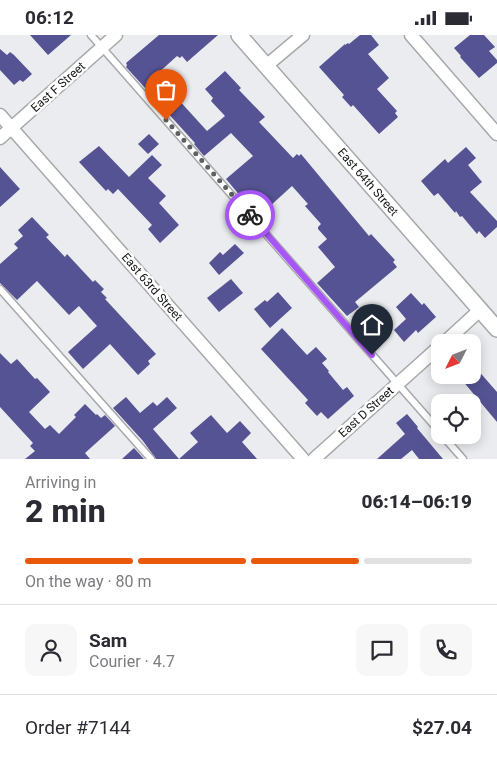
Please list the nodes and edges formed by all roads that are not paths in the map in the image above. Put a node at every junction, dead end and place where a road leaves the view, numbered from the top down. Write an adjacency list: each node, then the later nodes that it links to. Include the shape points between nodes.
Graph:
1 (92, 35): 6 (lane)
2 (116, 35): 6 (street, East F Street)
3 (238, 35): 7 (street, East 64th Street)
4 (303, 35): 7 (street)
5 (411, 35): 10 (street)
6 (102, 47): 9 (street, East F Street); 17 (lane)
7 (266, 67): 13 (street, East 64th Street)
8 (0, 115): 9 (street, East 63rd Street)
9 (11, 128): 11 (street, East F Street); 21 (street, East 63rd Street)
10 (497, 134)
11 (0, 138)
12 (0, 289): 20 (lane)
13 (480, 310): 14 (street, East 64th Street); 15 (street)
14 (496, 326)
15 (454, 334)
16 (431, 354): 17 (street, East D Street)
17 (398, 384): 18 (lane); 22 (street, East D Street)
18 (431, 422)
19 (450, 444): 23 (lane)
20 (151, 459)
21 (303, 459)
22 (314, 459)
23 (463, 459)

